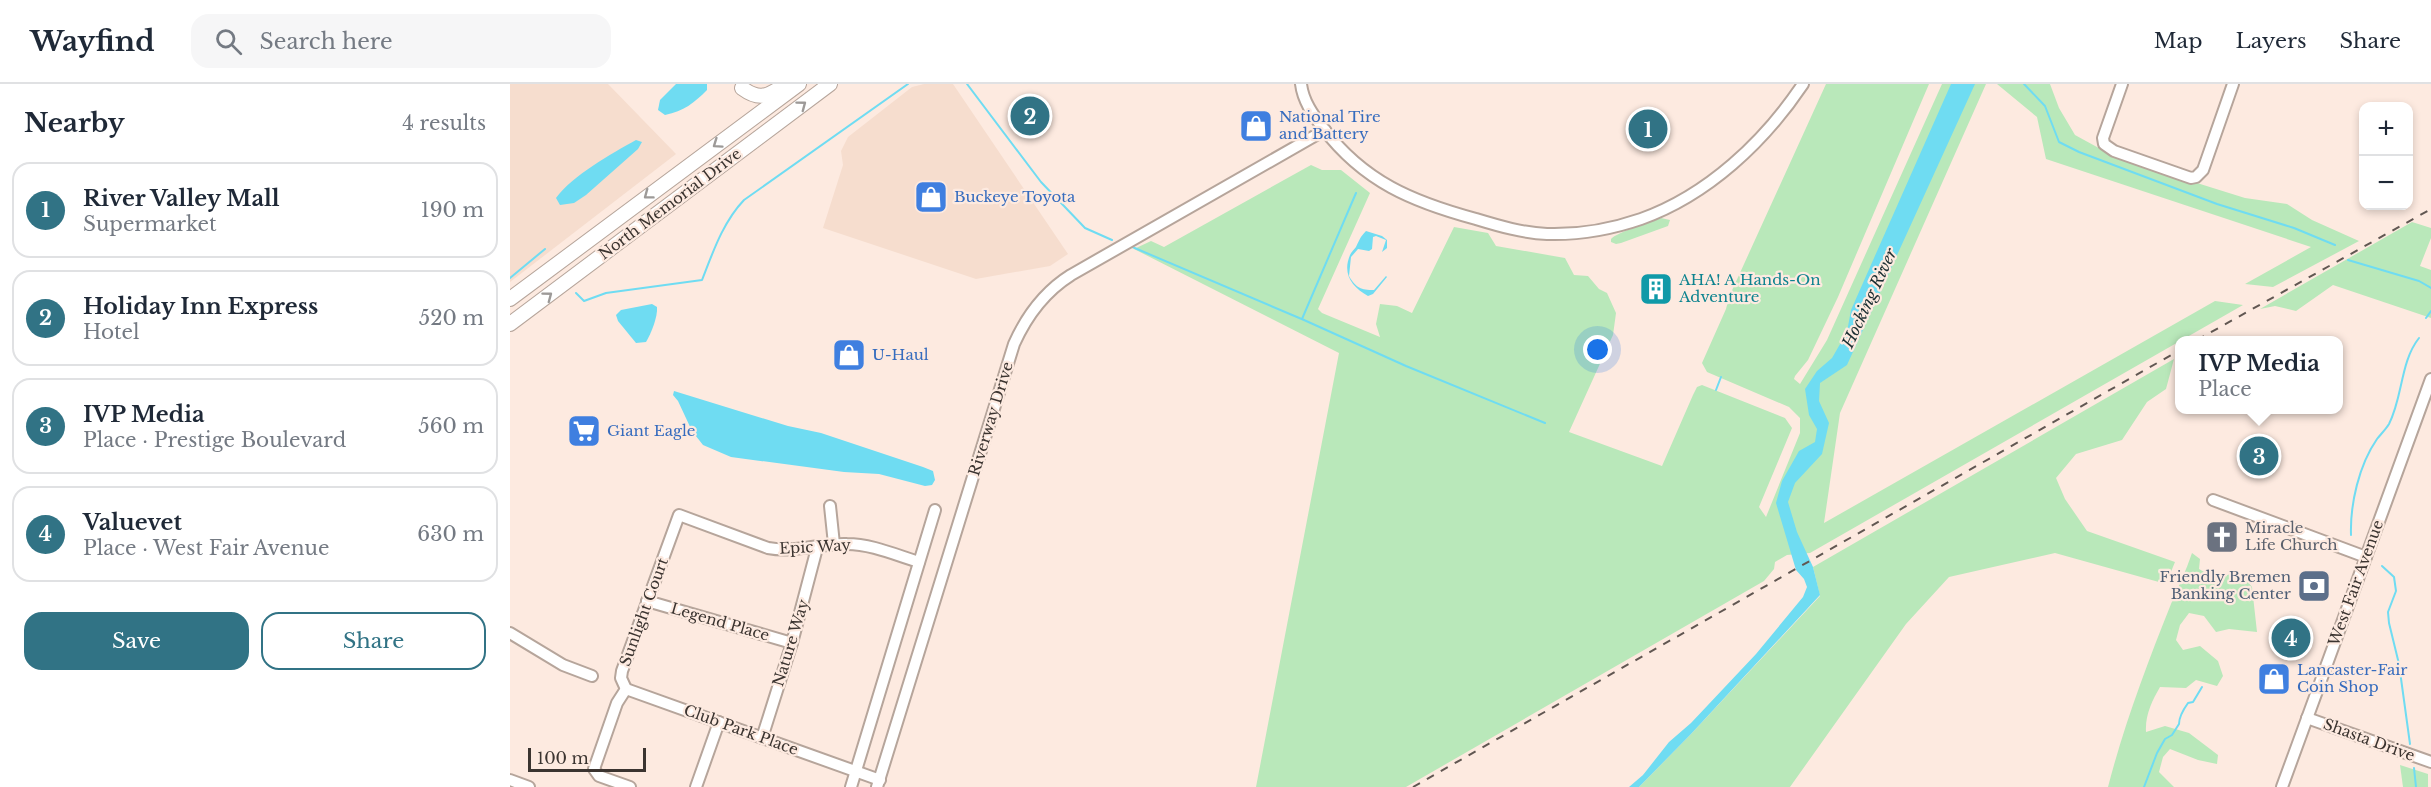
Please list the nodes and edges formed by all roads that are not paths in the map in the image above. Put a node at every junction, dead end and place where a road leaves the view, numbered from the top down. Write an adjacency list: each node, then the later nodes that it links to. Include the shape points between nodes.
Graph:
1 (785, 84): 8 (main road, via 771,95 761,97)
2 (799, 84): 9 (main road, North Memorial Drive)
3 (830, 84): 11 (main road, North Memorial Drive, one-way to 3)
4 (1301, 84): 10 (street, via 1309,106)
5 (1803, 84): 10 (street, via 1753,144 1692,195 1639,220 1571,234 1519,230 1422,202 1369,175 1345,155)
6 (2122, 84): 7 (street, via 2104,144 2190,178 2203,170)
7 (2233, 84)
8 (742, 88)
9 (762, 112): 11 (main road, via 759,126 673,195); 12 (main road, North Memorial Drive, one-way to 12)
10 (1325, 130): 34 (street, Riverway Drive, via 1065,279 1042,299 1022,326)
11 (663, 209): 13 (main road, North Memorial Drive, one-way to 11)
12 (510, 299)
13 (510, 324)
14 (2431, 379): 21 (street, West Fair Avenue)
15 (2212, 500): 21 (street)
16 (830, 506): 19 (street)
17 (935, 510): 22 (street)
18 (679, 515): 20 (street, Epic Way, via 768,548); 23 (street, Sunlight Court)
19 (834, 544): 20 (street, Epic Way); 22 (street, Epic Way, via 860,544)
20 (817, 548): 25 (street, Nature Way)
21 (2366, 557): 28 (street, West Fair Avenue)
22 (919, 562): 32 (street)
23 (647, 601): 25 (street, Legend Place); 27 (street, Sunlight Court, via 622,671)
24 (510, 633): 26 (street, via 562,665)
25 (792, 643): 30 (street, Nature Way)
26 (592, 676)
27 (626, 689): 29 (street, Club Park Place); 36 (street, Sunlight Court, via 594,769 596,774)
28 (2307, 718): 31 (street, Shasta Drive); 39 (street, West Fair Avenue)
29 (719, 722): 30 (street, Club Park Place); 37 (street)
30 (762, 738): 32 (street, Club Park Place)
31 (2431, 762)
32 (856, 771): 34 (street, Club Park Place); 38 (street)
33 (510, 780): 35 (street)
34 (878, 784)
35 (529, 787)
36 (630, 787)
37 (696, 787)
38 (851, 787)
39 (2282, 787)

